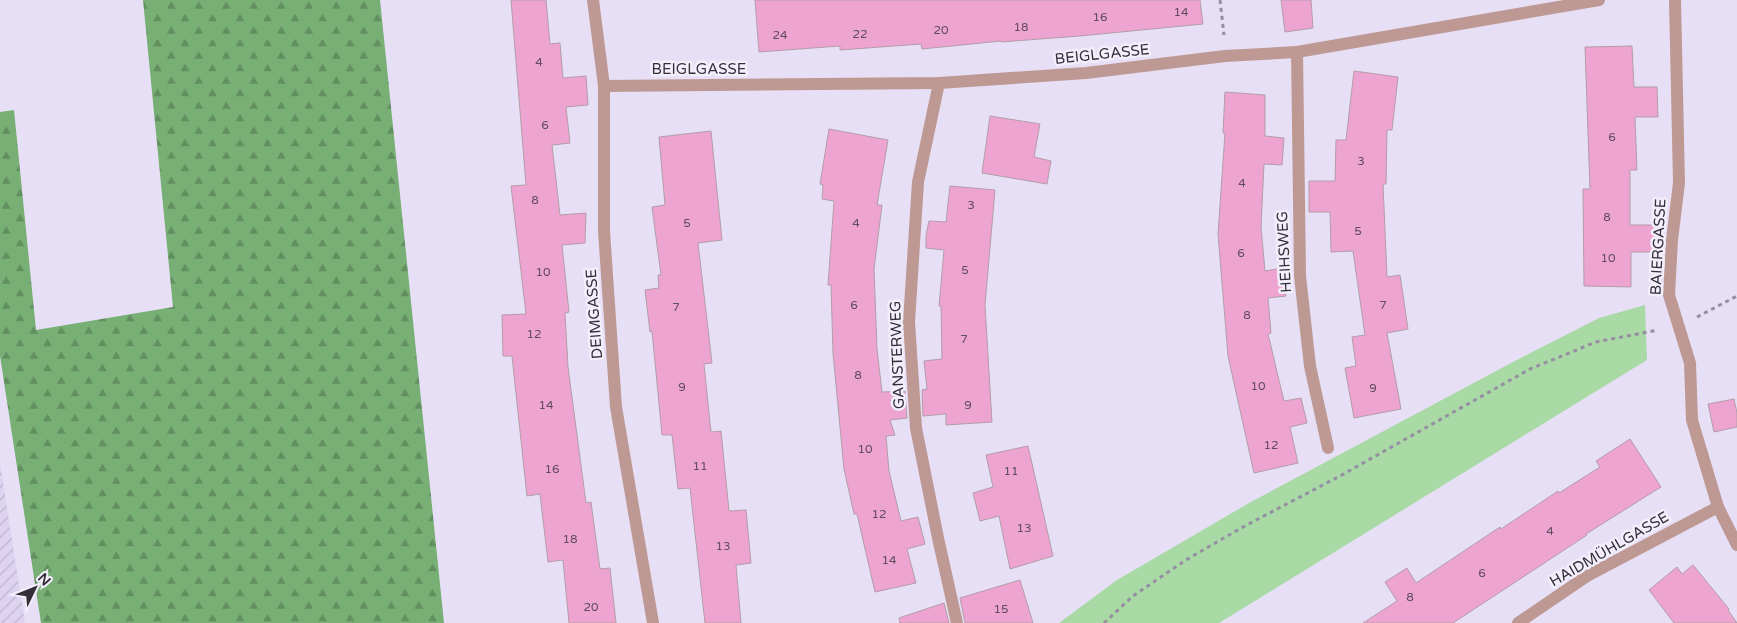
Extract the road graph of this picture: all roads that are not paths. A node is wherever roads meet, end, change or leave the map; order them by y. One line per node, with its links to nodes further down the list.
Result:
1 (593, 0): 6 (street, DEIMGASSE)
2 (1599, 0): 4 (street, BEIGLGASSE)
3 (1675, 0): 8 (street, BAIERGASSE)
4 (1297, 52): 5 (street, BEIGLGASSE); 7 (street, HEIHSWEG)
5 (939, 83): 6 (street, BEIGLGASSE); 11 (street, GANSTERWEG)
6 (604, 86): 10 (street, DEIMGASSE)
7 (1328, 448)
8 (1718, 507): 9 (street, BAIERGASSE); 12 (street, HAIDMÜHLGASSE)
9 (1737, 545)
10 (653, 623)
11 (958, 623)
12 (1518, 623)

